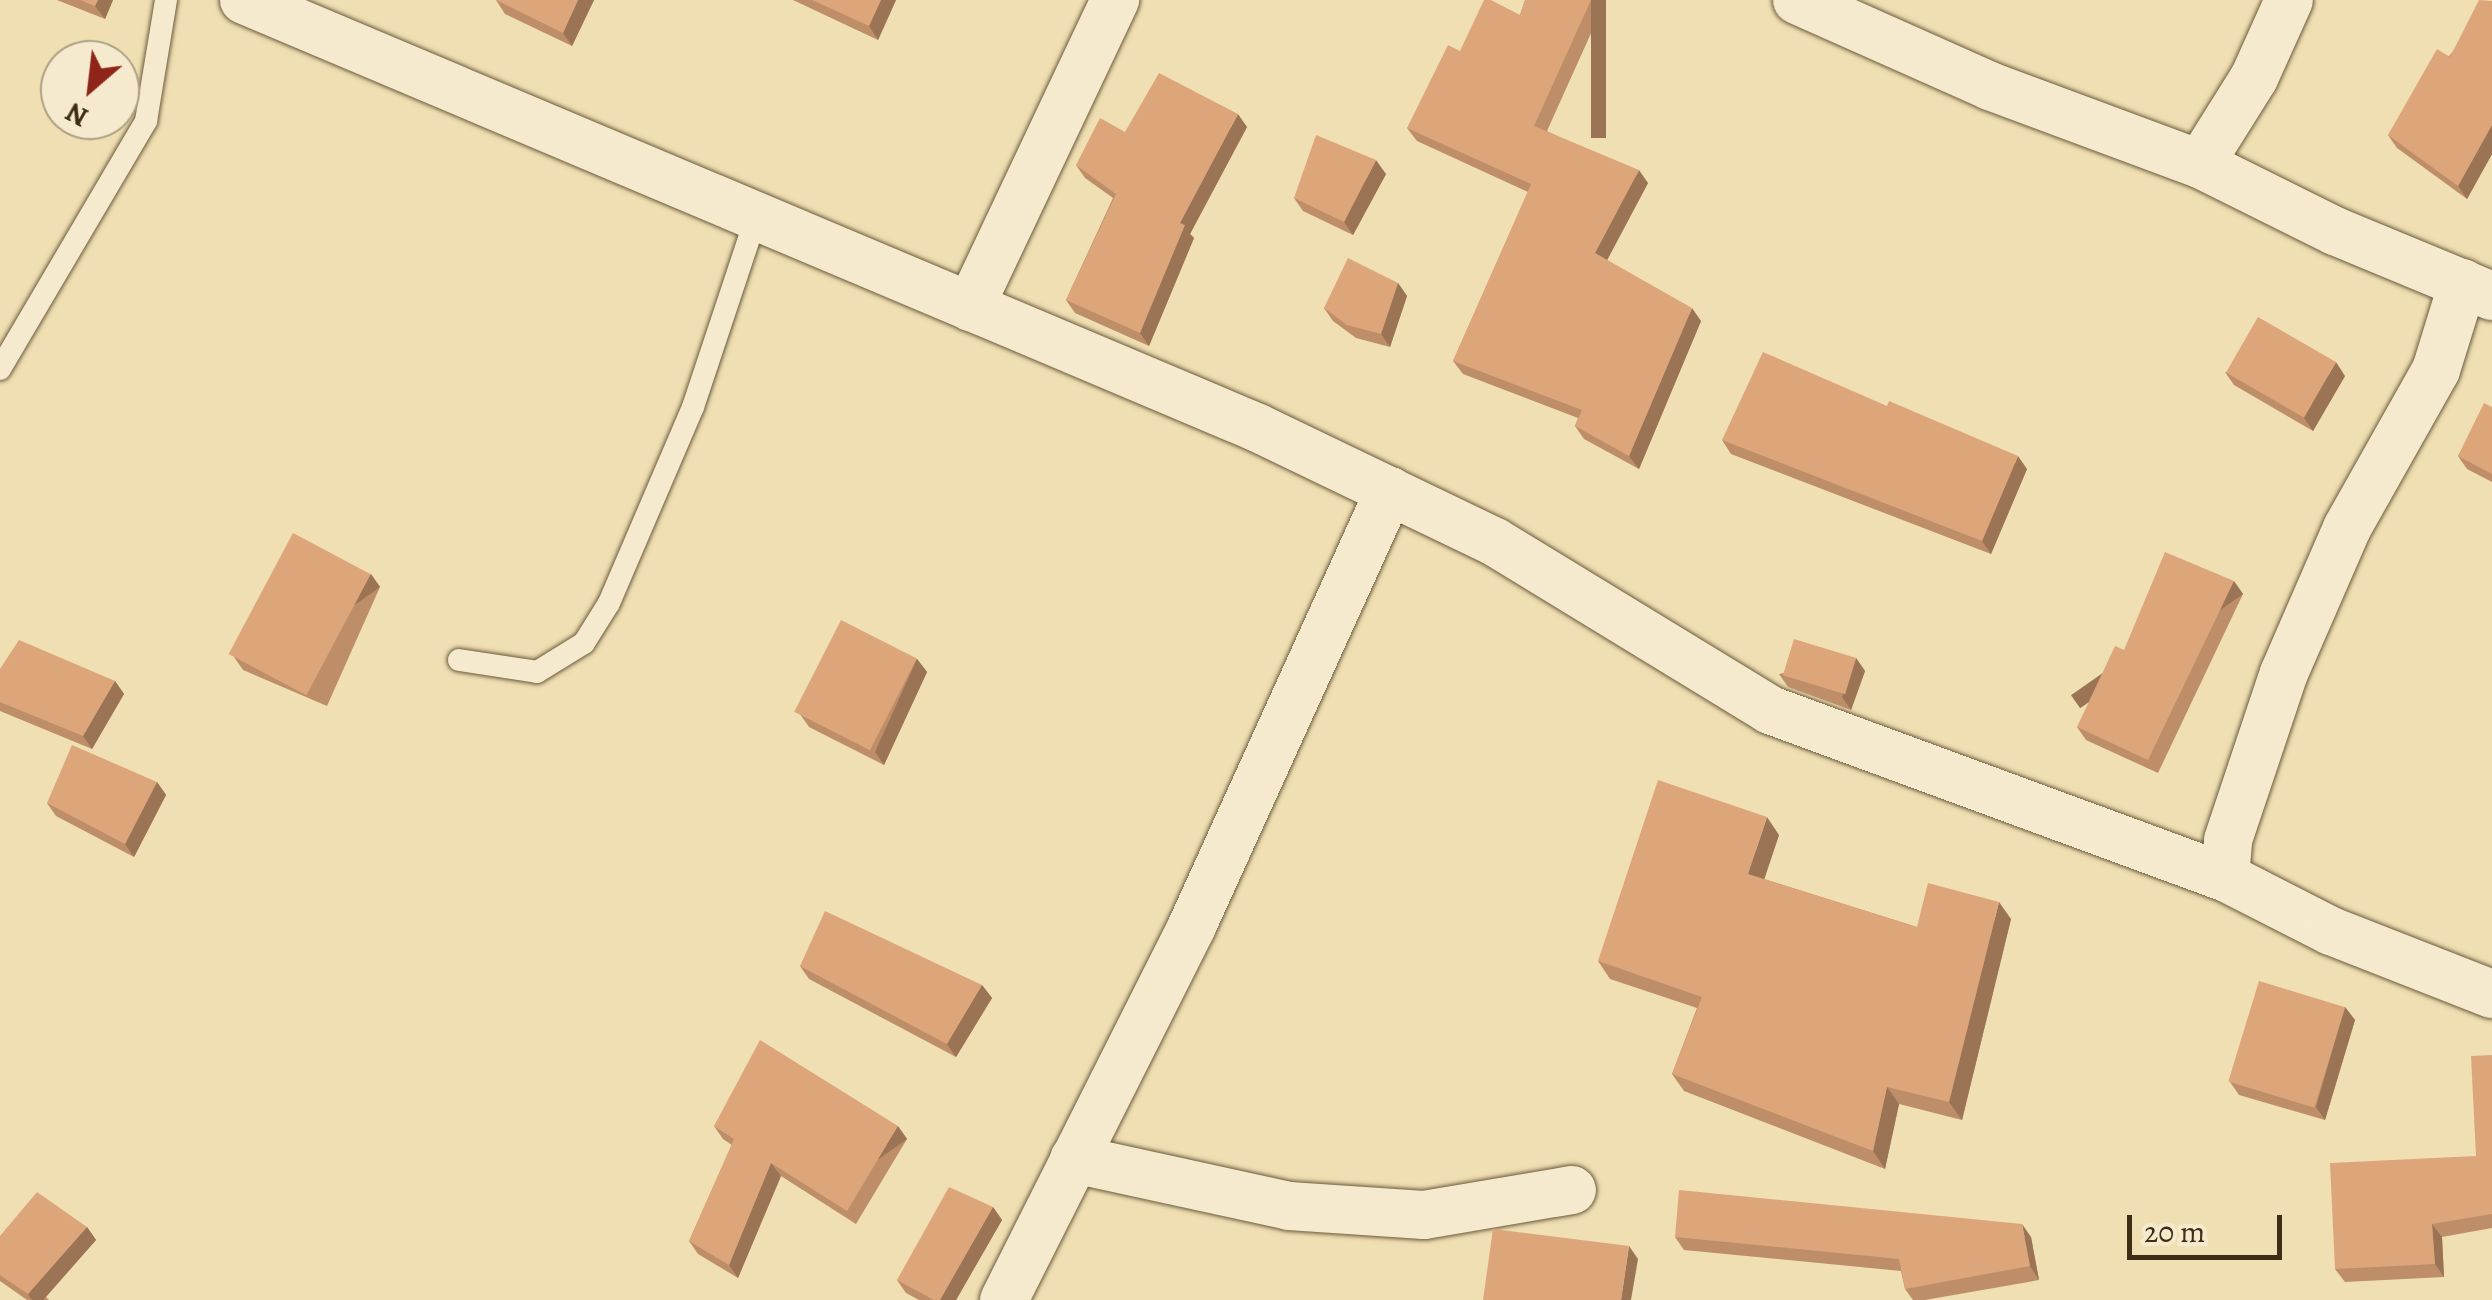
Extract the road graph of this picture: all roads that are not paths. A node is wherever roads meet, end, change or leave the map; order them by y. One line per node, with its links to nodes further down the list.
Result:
1 (166, 0): 10 (lane)
2 (244, 0): 7 (street)
3 (1115, 0): 9 (street)
4 (1797, 0): 6 (street)
5 (2289, 0): 6 (street)
6 (2200, 164): 8 (street)
7 (758, 212): 9 (street); 12 (lane)
8 (2477, 289): 13 (street)
9 (970, 307): 11 (street)
10 (0, 370)
11 (1389, 491): 13 (street); 15 (street)
12 (459, 660)
13 (2225, 878): 14 (street)
14 (2492, 994)
15 (1074, 1159): 16 (street); 17 (street)
16 (1572, 1190)
17 (1004, 1300)

